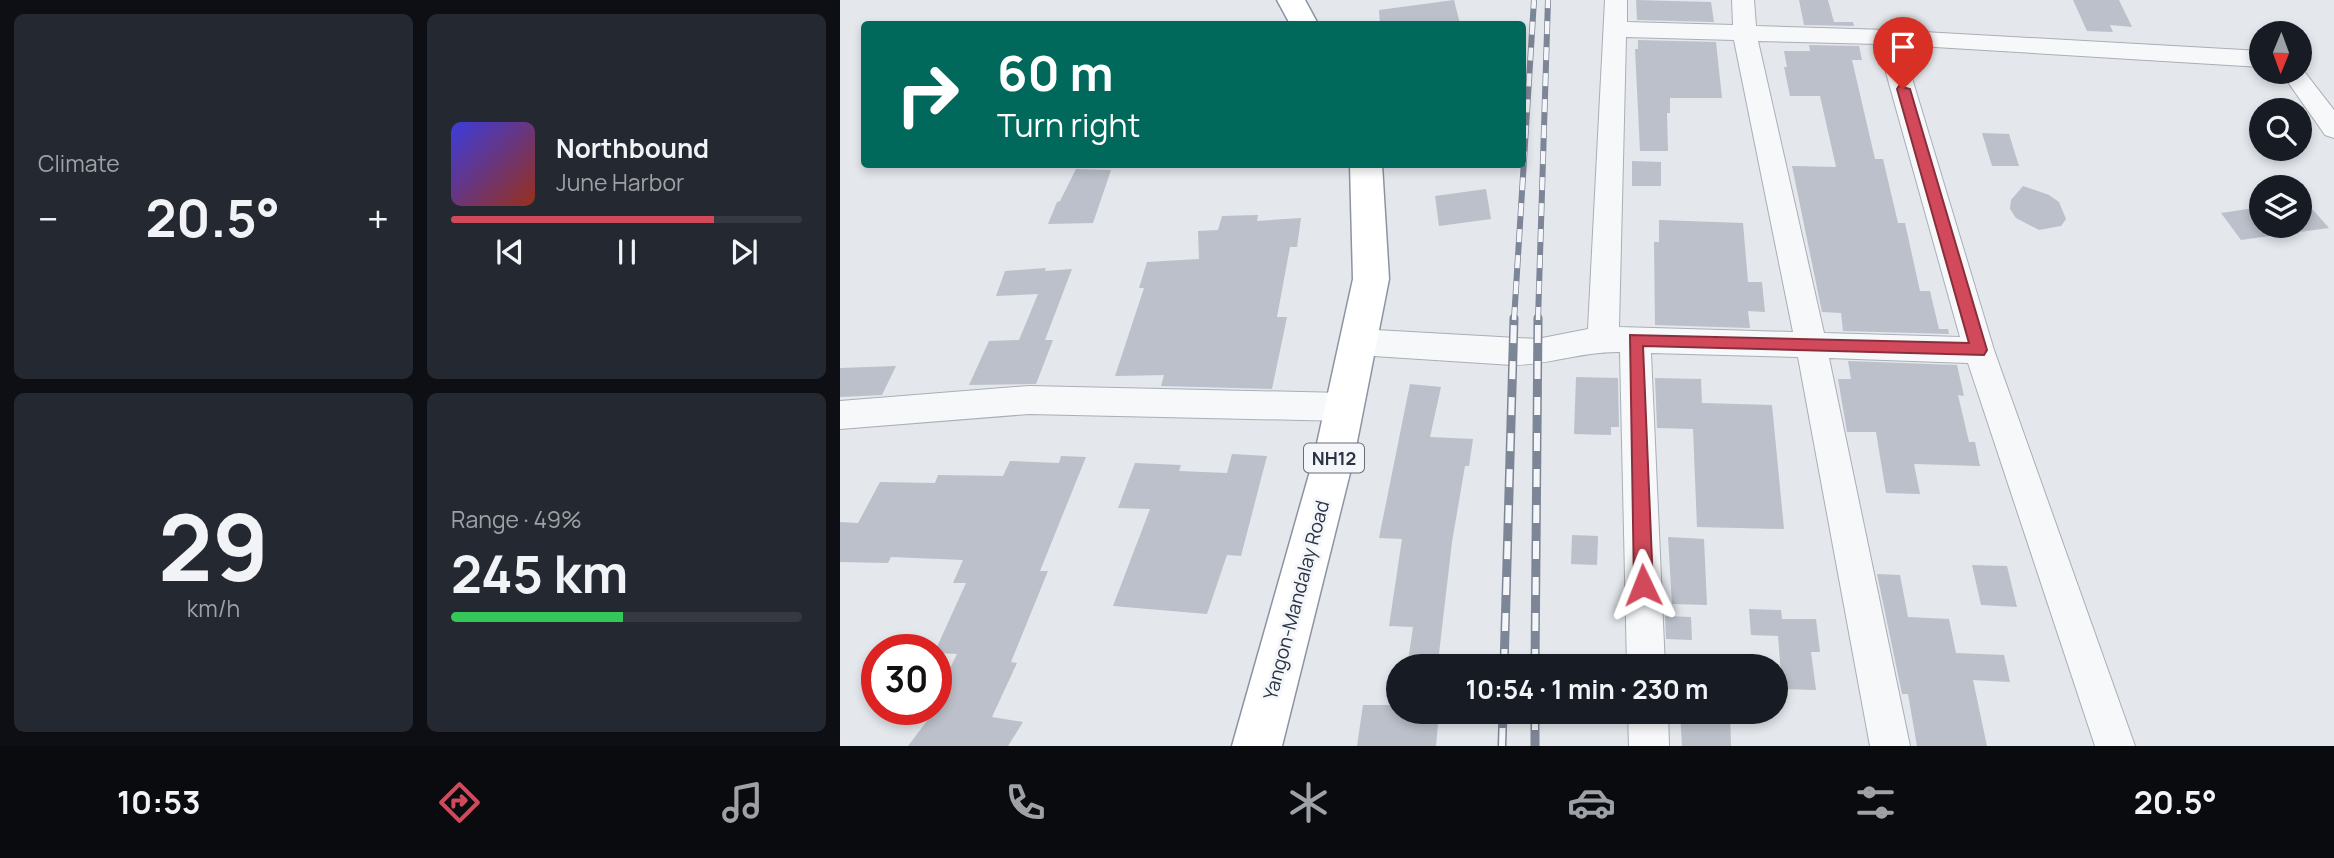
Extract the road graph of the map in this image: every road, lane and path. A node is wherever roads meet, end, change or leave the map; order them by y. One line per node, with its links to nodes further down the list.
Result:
1 (1291, 0): 4 (highway)
2 (1616, 0): 5 (street)
3 (1743, 0): 6 (street)
4 (1302, 21)
5 (1615, 29): 6 (street); 12 (street)
6 (1745, 34): 7 (street); 14 (street)
7 (1888, 37): 8 (street); 15 (street)
8 (2249, 58)
9 (2301, 84): 10 (street)
10 (2334, 130)
11 (1366, 168): 13 (highway, Yangon-Mandalay Road / NH12)
12 (1619, 339): 13 (street); 14 (street); 18 (street)
13 (1358, 342): 16 (highway, Yangon-Mandalay Road / NH12)
14 (1811, 345): 15 (street); 22 (street)
15 (1979, 350): 23 (street)
16 (1344, 407): 17 (street); 20 (highway, Yangon-Mandalay Road / NH12)
17 (841, 416)
18 (1645, 654)
19 (1648, 724): 21 (street)
20 (1257, 746)
21 (1649, 746)
22 (1890, 746)
23 (2115, 746)

